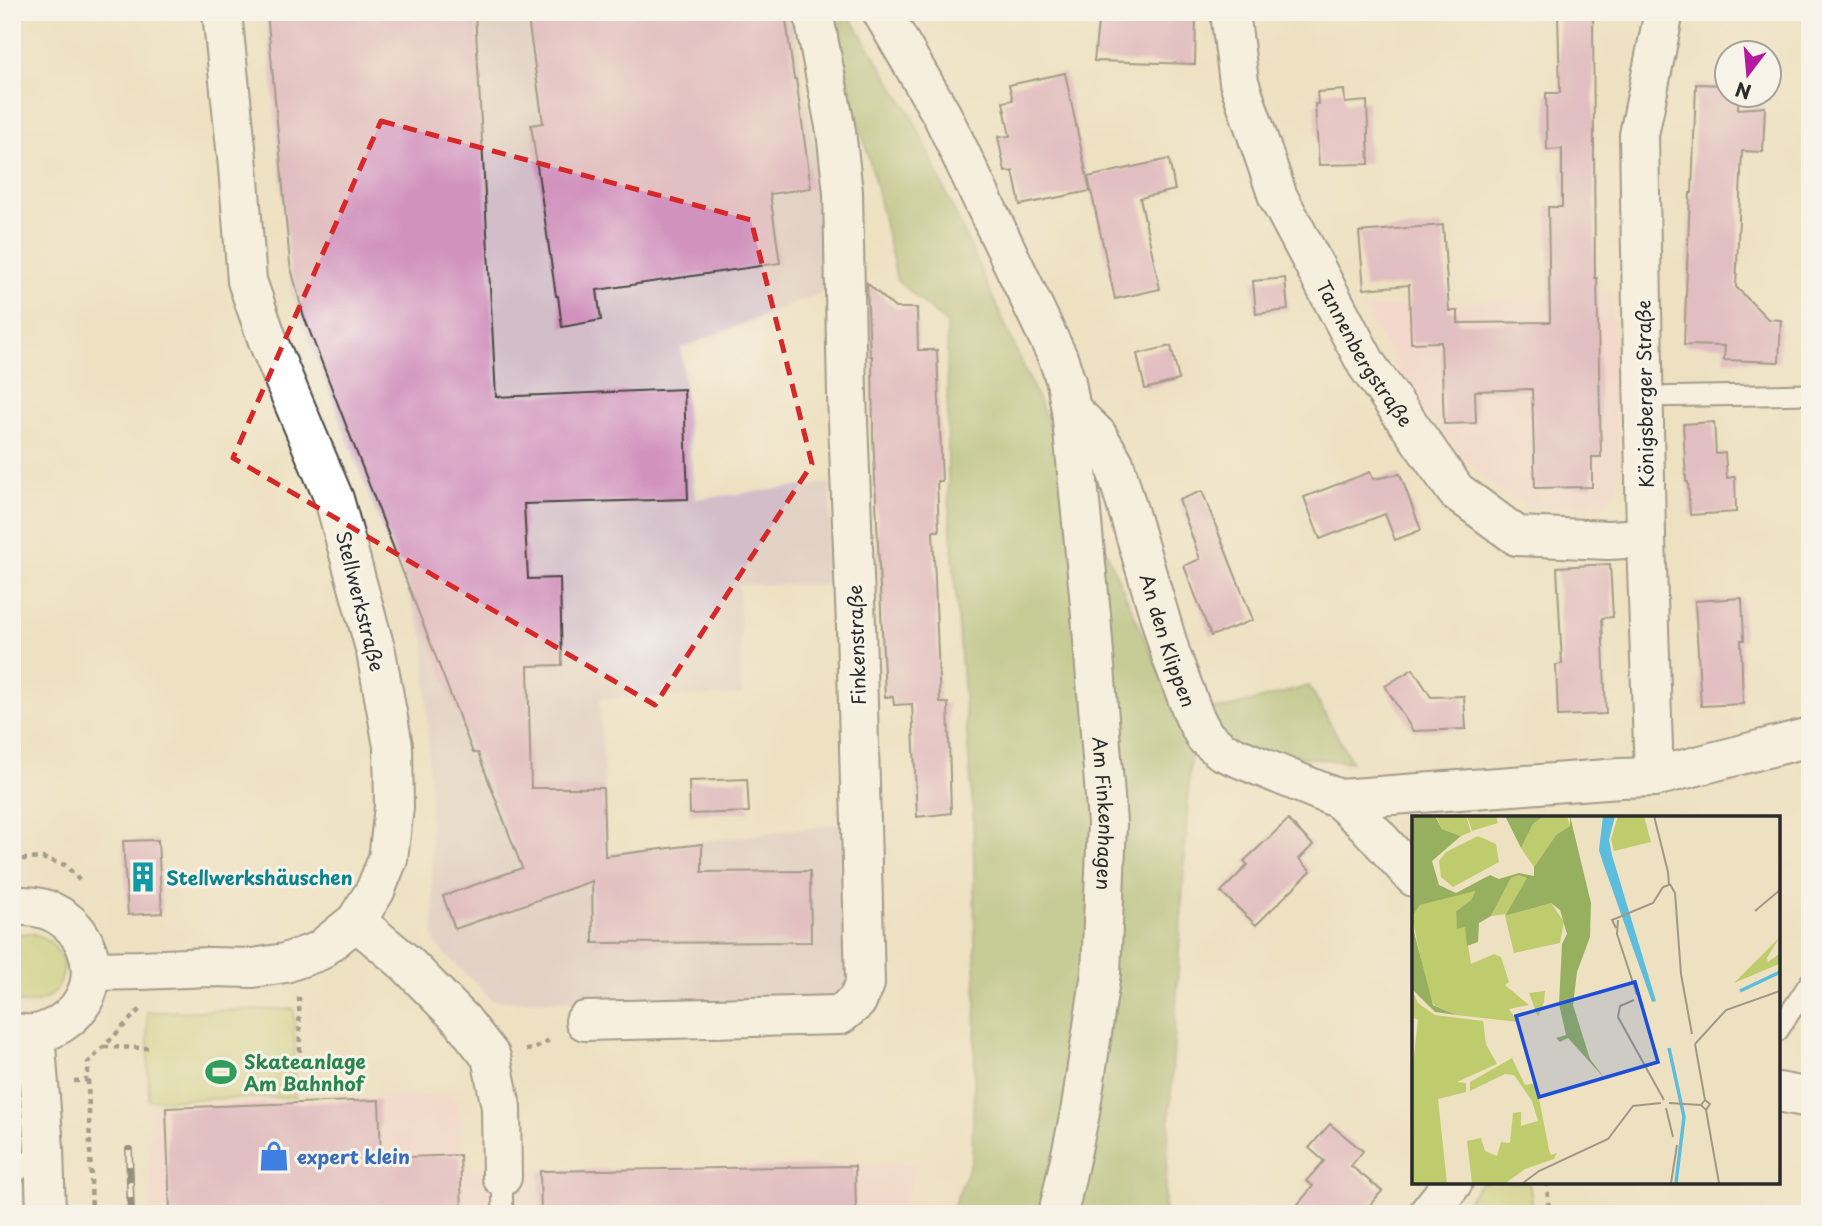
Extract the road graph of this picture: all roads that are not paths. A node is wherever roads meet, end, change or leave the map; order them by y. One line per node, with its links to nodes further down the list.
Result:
1 (222, 12): 15 (street, Stellwerkstraße)
2 (813, 12): 18 (street, Finkenstraße)
3 (882, 12): 8 (street)
4 (1230, 12): 9 (street, Tannenbergstraße)
5 (1664, 12): 7 (street, Königsberger Straße)
6 (1810, 394): 7 (lane)
7 (1644, 397): 9 (street, Königsberger Straße)
8 (1071, 410): 12 (street, An den Klippen); 28 (street, Am Finkenhagen)
9 (1646, 538): 11 (street, Königsberger Straße)
10 (1810, 737): 11 (street, An den Klippen)
11 (1654, 777): 12 (street, An den Klippen)
12 (1339, 799): 13 (street, An den Klippen)
13 (1412, 875)
14 (12, 907): 16 (street)
15 (356, 921): 16 (street, Stellwerkstraße); 26 (street)
16 (91, 971): 20 (street)
17 (1810, 982): 19 (lane)
18 (585, 1021)
19 (1780, 1028)
20 (23, 1033): 23 (street)
21 (1780, 1091): 22 (street)
22 (1810, 1098)
23 (44, 1148): 24 (lane); 27 (street)
24 (12, 1176)
25 (1451, 1184): 29 (street)
26 (502, 1195)
27 (46, 1214)
28 (1058, 1214)
29 (1428, 1214)

